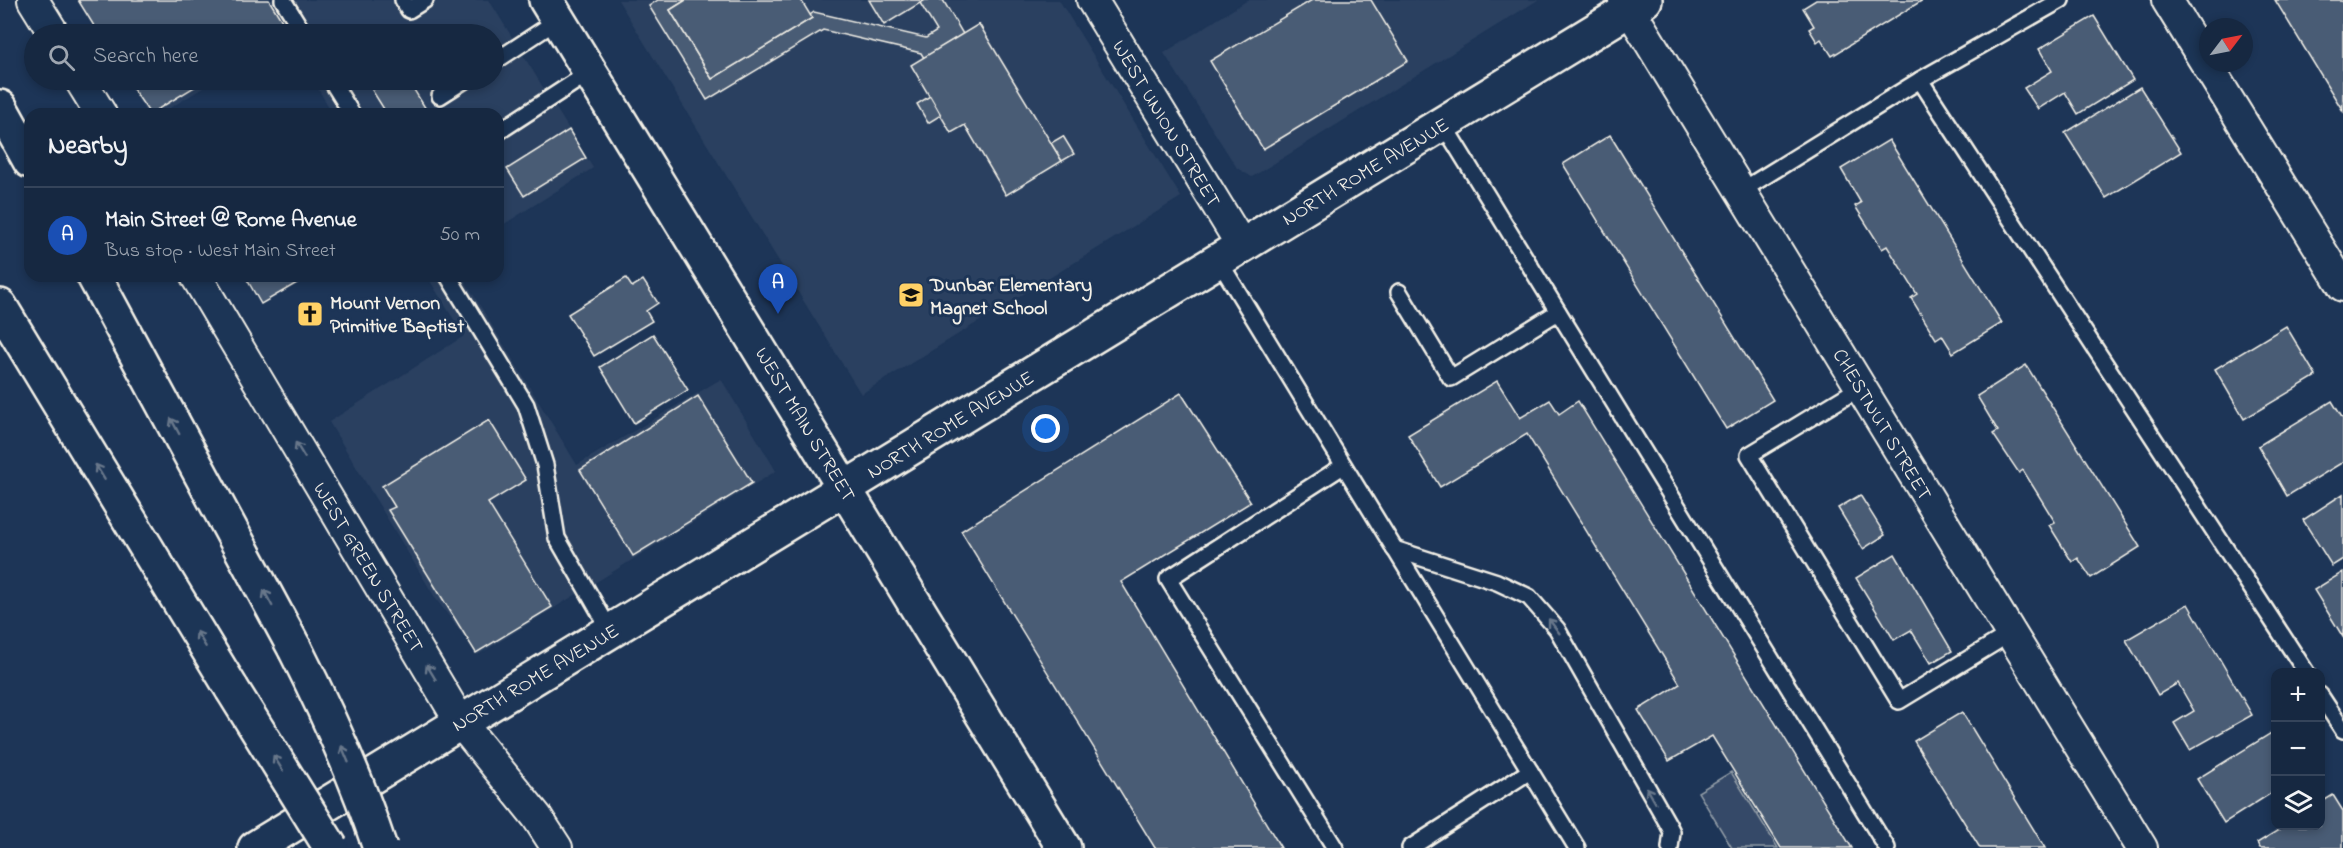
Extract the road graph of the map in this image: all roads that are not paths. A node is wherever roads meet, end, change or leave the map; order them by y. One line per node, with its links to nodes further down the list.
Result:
1 (33, 0): 10 (street)
2 (283, 0): 11 (lane)
3 (403, 0): 4 (lane)
4 (425, 0)
5 (1092, 0): 26 (street, WEST UNION STREET)
6 (2061, 0): 14 (lane)
7 (2167, 0): 30 (street)
8 (1633, 3): 22 (main road, NORTH ROME AVENUE); 25 (street, CHESTNUT STREET)
9 (552, 10): 12 (lane); 13 (main road, WEST MAIN STREET)
10 (48, 24)
11 (298, 24)
12 (504, 53)
13 (590, 72): 23 (lane); 36 (main road, WEST MAIN STREET)
14 (1920, 80): 25 (lane); 40 (lane)
15 (86, 90): 20 (street)
16 (337, 90): 21 (lane)
17 (449, 90): 18 (lane)
18 (440, 96)
19 (0, 107): 24 (main road)
20 (97, 108)
21 (347, 108)
22 (1443, 124): 26 (main road, NORTH ROME AVENUE); 33 (lane)
23 (504, 128)
24 (24, 150)
25 (1741, 191): 34 (street, CHESTNUT STREET)
26 (1230, 254): 35 (lane); 36 (main road, NORTH ROME AVENUE)
27 (97, 282): 47 (main road, one-way to 27, bridge)
28 (200, 282): 42 (street, WEST GREEN STREET, one-way to 28)
29 (452, 282): 38 (lane)
30 (2343, 286)
31 (1399, 292): 33 (lane)
32 (0, 306): 46 (main road, one-way to 32, bridge)
33 (1558, 312): 54 (lane)
34 (1861, 387): 39 (street, CHESTNUT STREET); 39 (lane)
35 (1343, 466): 37 (lane); 50 (lane)
36 (845, 488): 38 (main road, NORTH ROME AVENUE); 49 (main road, WEST MAIN STREET)
37 (1394, 549): 44 (lane); 53 (lane, one-way to 37)
38 (611, 632): 42 (main road, NORTH ROME AVENUE)
39 (2011, 633): 55 (street, CHESTNUT STREET)
40 (2303, 668)
41 (2325, 703): 43 (lane)
42 (461, 723): 45 (main road, NORTH ROME AVENUE); 48 (street, WEST GREEN STREET)
43 (2343, 730)
44 (1530, 771): 51 (lane); 52 (lane)
45 (255, 848)
46 (331, 848)
47 (380, 848)
48 (557, 848)
49 (1064, 848)
50 (1335, 848)
51 (1410, 848)
52 (1577, 848)
53 (1670, 848)
54 (1887, 848)
55 (2142, 848)

